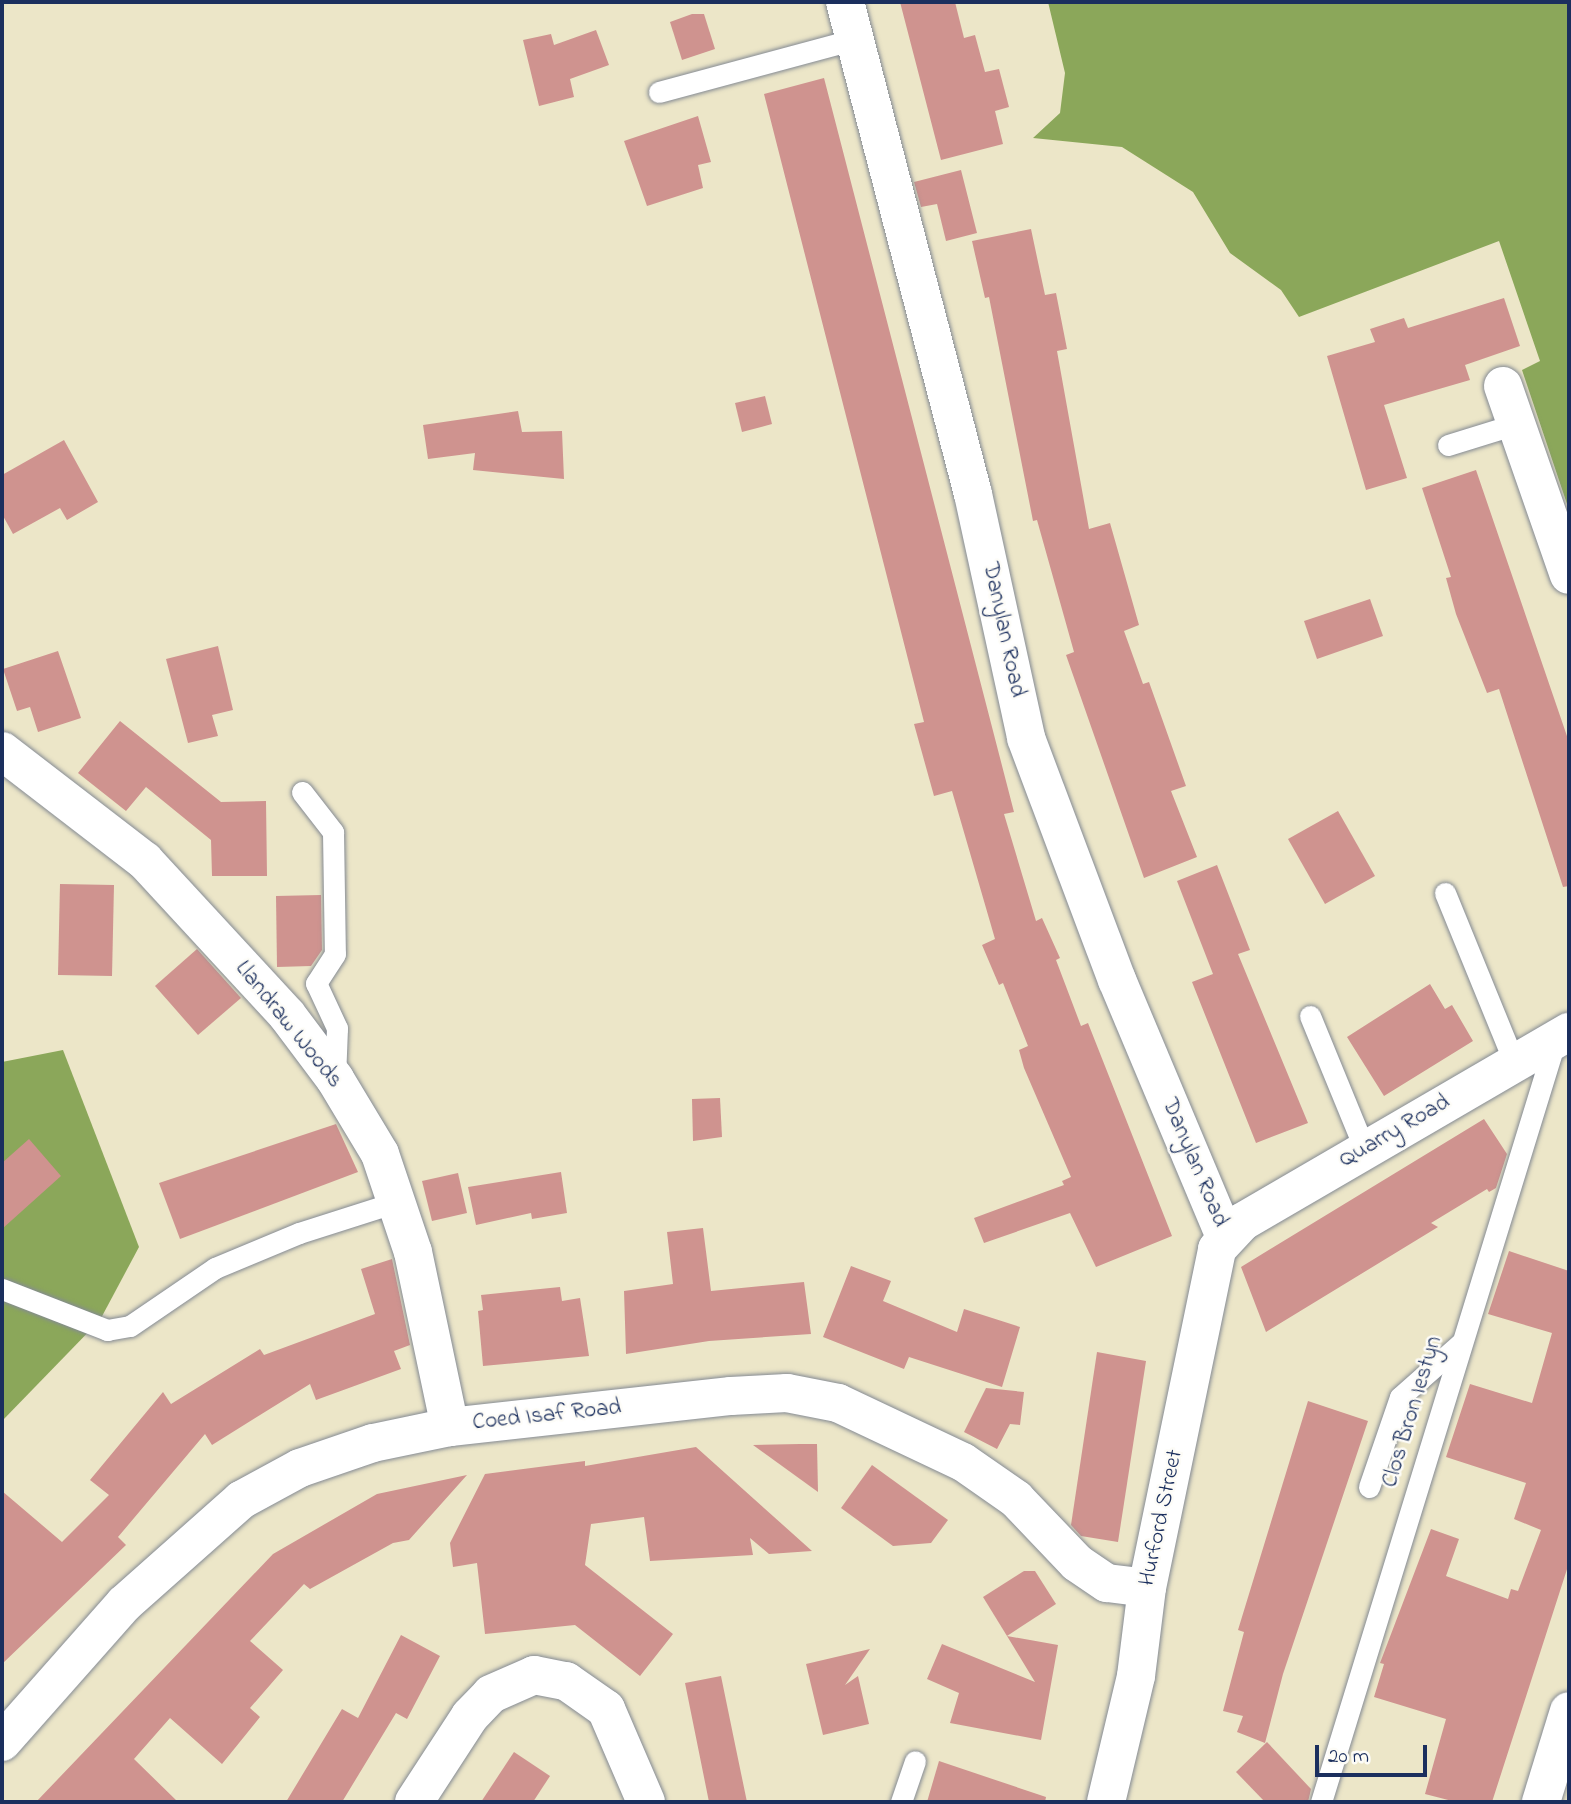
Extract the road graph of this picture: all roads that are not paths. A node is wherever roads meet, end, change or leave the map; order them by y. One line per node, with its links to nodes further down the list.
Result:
1 (845, 2): 2 (street, Danylan Road)
2 (856, 39): 3 (lane); 17 (street, Danylan Road)
3 (659, 92)
4 (1503, 386): 5 (street)
5 (1516, 424): 6 (lane); 7 (street)
6 (1448, 445)
7 (1569, 575)
8 (2, 751): 14 (street, Llandraw Woods)
9 (302, 792): 14 (lane)
10 (1445, 893): 13 (lane)
11 (1310, 1016): 15 (lane)
12 (1563, 1035): 13 (street, Quarry Road); 19 (lane, Clos Bron Iestyn)
13 (1514, 1062): 15 (street, Quarry Road)
14 (335, 1079): 16 (street, Llandraw Woods)
15 (1365, 1150): 17 (street, Quarry Road)
16 (396, 1202): 18 (lane); 20 (street, Llandraw Woods)
17 (1226, 1237): 22 (street, Hurford Street)
18 (2, 1289)
19 (1461, 1343): 21 (lane); 30 (lane, Clos Bron Iestyn)
20 (450, 1427): 22 (street, Coed Isaf Road); 24 (street, Coed Isaf Road)
21 (1369, 1487)
22 (1147, 1588): 29 (street, Hurford Street)
23 (1569, 1711): 31 (street)
24 (2, 1742)
25 (915, 1761): 28 (lane)
26 (414, 1802): 27 (street)
27 (646, 1802)
28 (901, 1802)
29 (1106, 1802)
30 (1321, 1802)
31 (1541, 1802)

